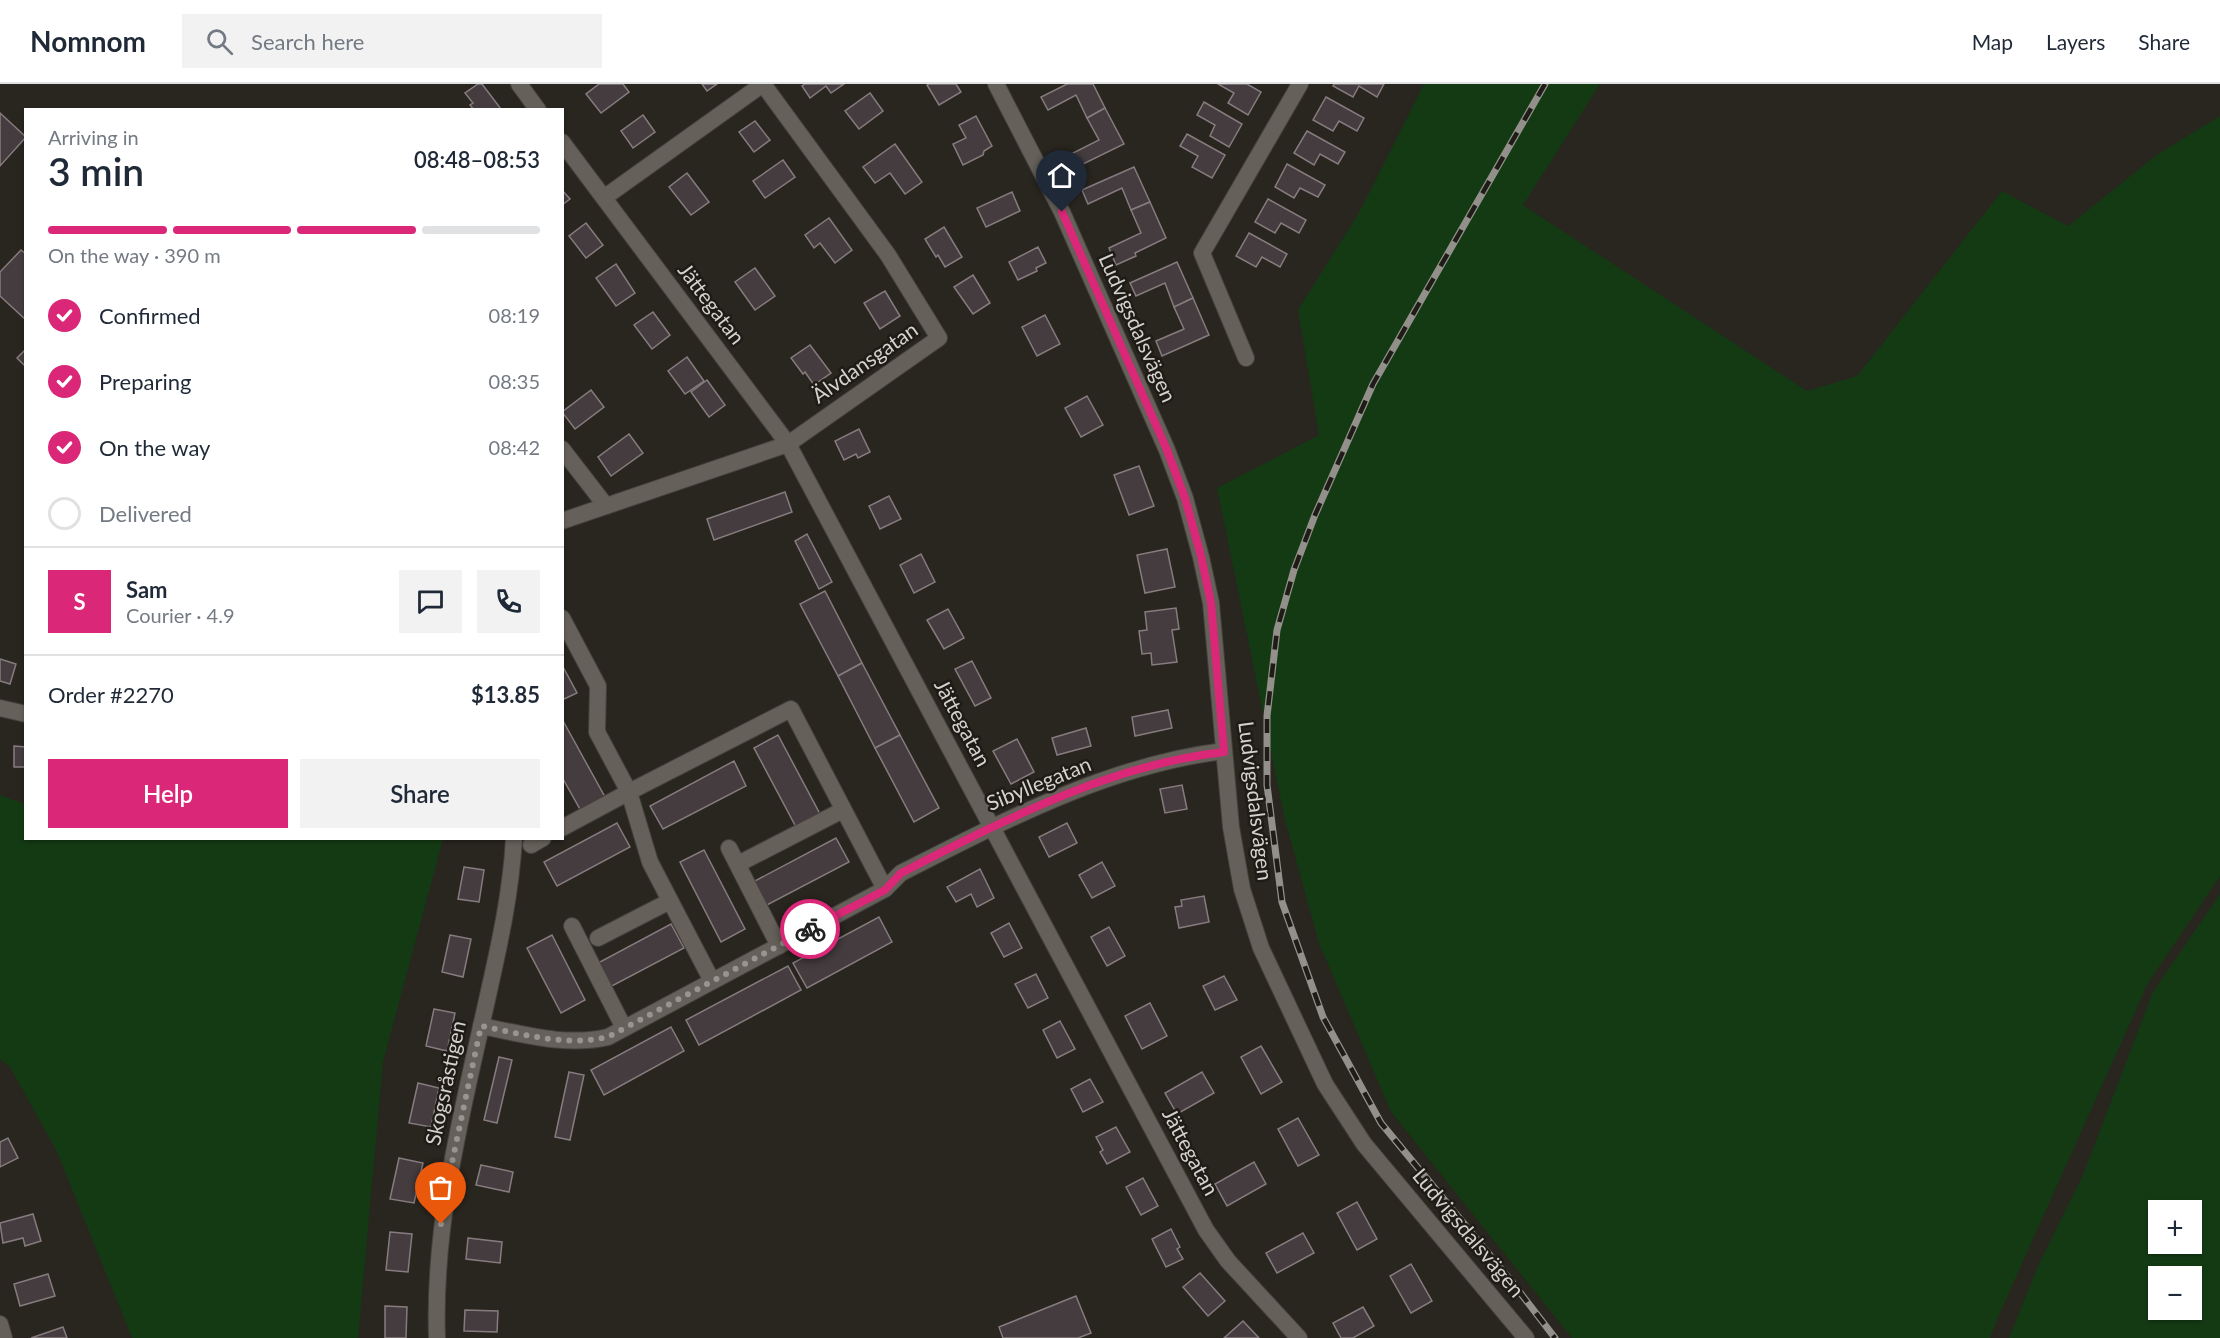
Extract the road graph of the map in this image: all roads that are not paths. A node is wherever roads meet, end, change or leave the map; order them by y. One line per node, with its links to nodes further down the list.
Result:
1 (519, 84): 5 (street)
2 (763, 84): 7 (street); 9 (street, Älvdansgatan)
3 (996, 84): 16 (street, Ludvigsdalsvägen)
4 (1300, 84): 8 (street)
5 (537, 108)
6 (564, 145): 7 (street, Jättegatan)
7 (604, 197): 9 (street, Jättegatan)
8 (1246, 358)
9 (788, 444): 11 (street, Älvdansgatan); 20 (street, Jättegatan)
10 (564, 451): 11 (street)
11 (606, 506): 12 (street, Älvdansgatan)
12 (564, 520)
13 (564, 622): 17 (street)
14 (0, 708): 15 (street)
15 (24, 714)
16 (1224, 752): 20 (street, Sibyllegatan); 36 (street, Ludvigsdalsvägen)
17 (629, 792): 18 (street); 19 (street); 25 (street)
18 (843, 810): 23 (street); 24 (street)
19 (564, 827)
20 (992, 827): 24 (street, Sibyllegatan); 35 (street, Jättegatan)
21 (514, 840): 30 (street, Skogsråstigen)
22 (729, 848): 23 (street)
23 (738, 864): 28 (street)
24 (885, 890): 28 (street, Sibyllegatan)
25 (670, 901): 27 (street); 29 (street)
26 (572, 926): 31 (street)
27 (598, 938)
28 (779, 946): 29 (street, Sibyllegatan)
29 (712, 981): 31 (street, Sibyllegatan)
30 (481, 1026): 31 (street, Sibyllegatan); 34 (street, Skogsråstigen)
31 (624, 1028)
32 (0, 1324): 33 (street)
33 (4, 1338)
34 (437, 1338)
35 (1299, 1338)
36 (1526, 1338)

